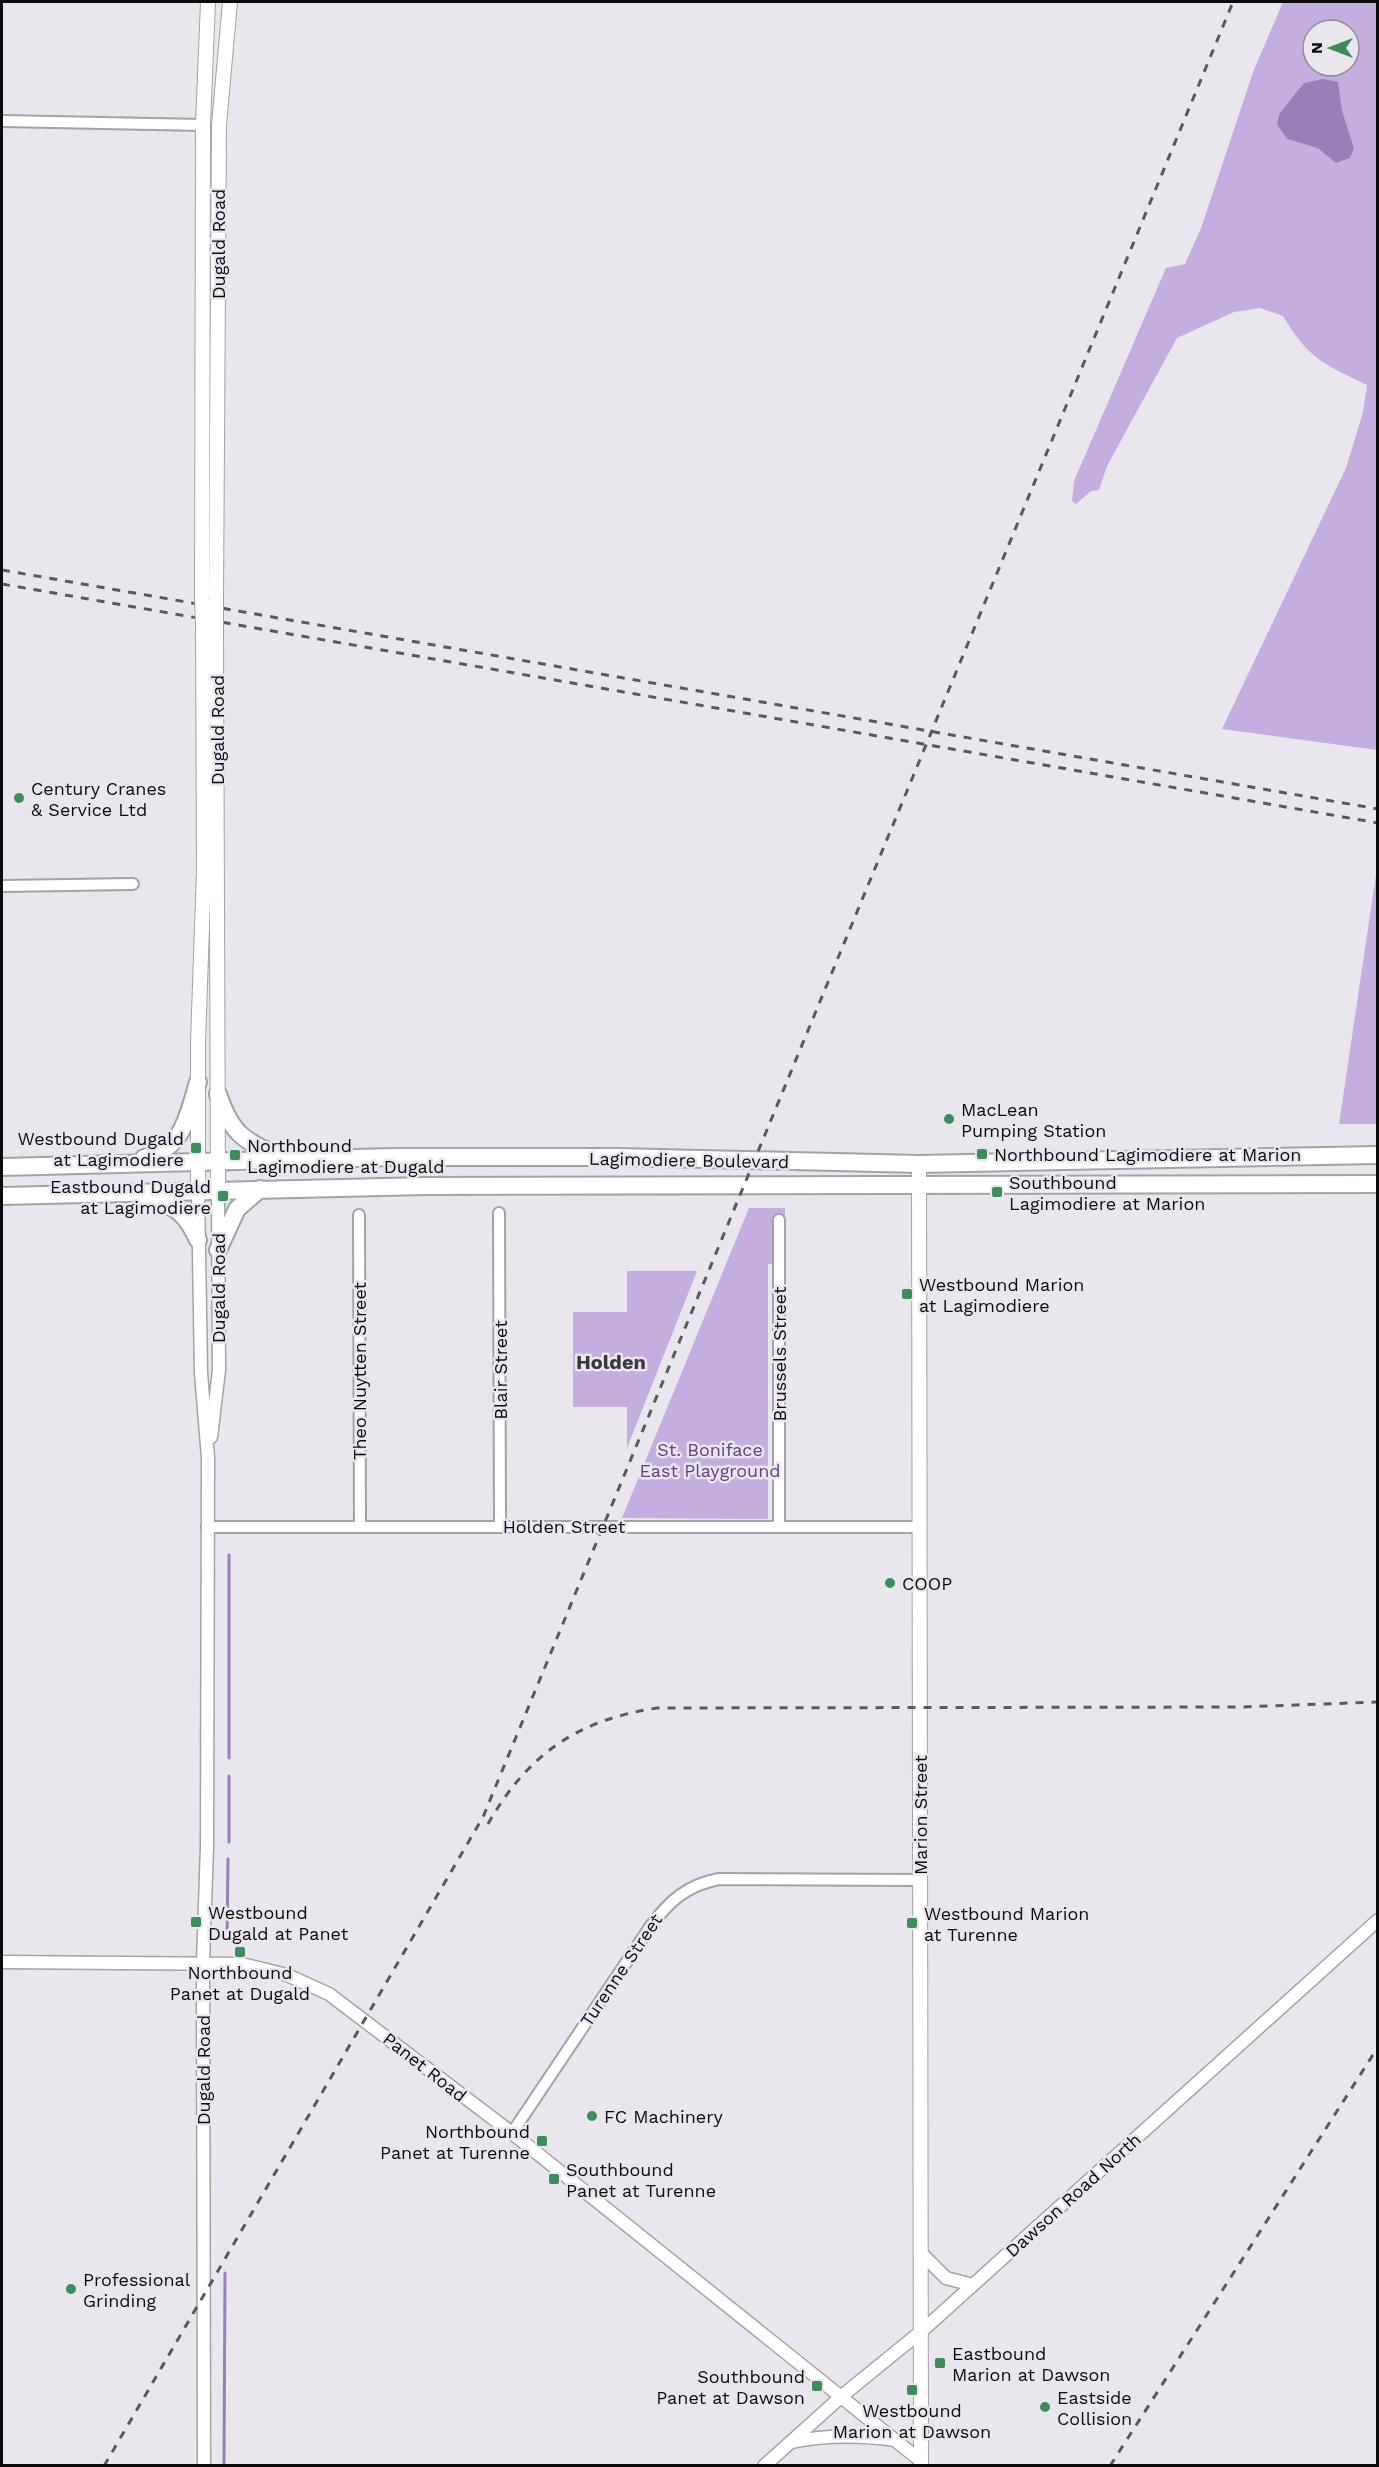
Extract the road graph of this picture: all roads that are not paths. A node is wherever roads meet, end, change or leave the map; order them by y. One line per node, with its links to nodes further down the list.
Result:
1 (208, 2): 4 (main road, Dugald Road)
2 (230, 2): 5 (main road, Dugald Road)
3 (2, 121): 4 (street)
4 (203, 125): 5 (main road, Dugald Road)
5 (209, 598): 6 (main road, Dugald Road, bridge)
6 (209, 627): 9 (main road, Dugald Road); 10 (main road, Dugald Road)
7 (133, 884): 8 (street)
8 (2, 886)
9 (198, 1082): 14 (main road, Dugald Road); 15 (main road)
10 (218, 1095): 12 (main road); 13 (main road, Dugald Road)
11 (1377, 1155): 16 (main road, Lagimodiere Boulevard)
12 (287, 1160): 13 (main road, Lagimodiere Boulevard); 16 (main road, Lagimodiere Boulevard)
13 (218, 1161): 14 (main road, Lagimodiere Boulevard); 22 (main road, Dugald Road)
14 (198, 1162): 15 (main road, Lagimodiere Boulevard); 21 (main road, Dugald Road)
15 (123, 1163): 17 (main road, Lagimodiere Boulevard)
16 (919, 1164): 18 (main road, Marion Street)
17 (2, 1167)
18 (919, 1184): 19 (main road, Lagimodiere Boulevard); 20 (main road, Lagimodiere Boulevard); 35 (main road, Marion Street)
19 (1377, 1184)
20 (260, 1189): 22 (main road, Lagimodiere Boulevard); 29 (main road)
21 (198, 1190): 22 (main road, Lagimodiere Boulevard); 23 (main road, Lagimodiere Boulevard); 28 (street, Dugald Road)
22 (218, 1190): 29 (street, Dugald Road)
23 (138, 1192): 24 (main road, Lagimodiere Boulevard); 28 (main road)
24 (2, 1196)
25 (499, 1213): 32 (street, Blair Street)
26 (359, 1215): 34 (street, Theo Nuytten Street)
27 (779, 1220): 31 (street, Brussels Street)
28 (198, 1240): 30 (street, Dugald Road)
29 (219, 1250): 30 (street, Dugald Road)
30 (208, 1458): 33 (street, Dugald Road)
31 (779, 1525): 32 (street, Holden Street); 35 (street, Holden Street)
32 (500, 1526): 34 (street, Holden Street)
33 (207, 1527): 34 (street, Holden Street); 39 (street, Dugald Road)
34 (360, 1527)
35 (920, 1527): 36 (main road, Marion Street)
36 (921, 1880): 40 (street, Turenne Street); 41 (main road, Marion Street)
37 (1377, 1920): 42 (street, Dawson Road North)
38 (2, 1962): 39 (street, Panet Road)
39 (203, 1962): 40 (street, Panet Road); 48 (street, Dugald Road)
40 (512, 2133): 44 (street, Panet Road)
41 (922, 2255): 42 (street); 43 (main road, Marion Street)
42 (973, 2285): 43 (street, Dawson Road North)
43 (923, 2330): 44 (street, Dawson Road North); 47 (main road, Marion Street)
44 (843, 2396): 45 (street, Panet Road); 46 (street, Dawson Road North)
45 (897, 2441): 46 (street); 47 (street, Panet Road)
46 (790, 2442): 49 (street, Dawson Road North)
47 (921, 2463)
48 (204, 2466)
49 (764, 2466)

